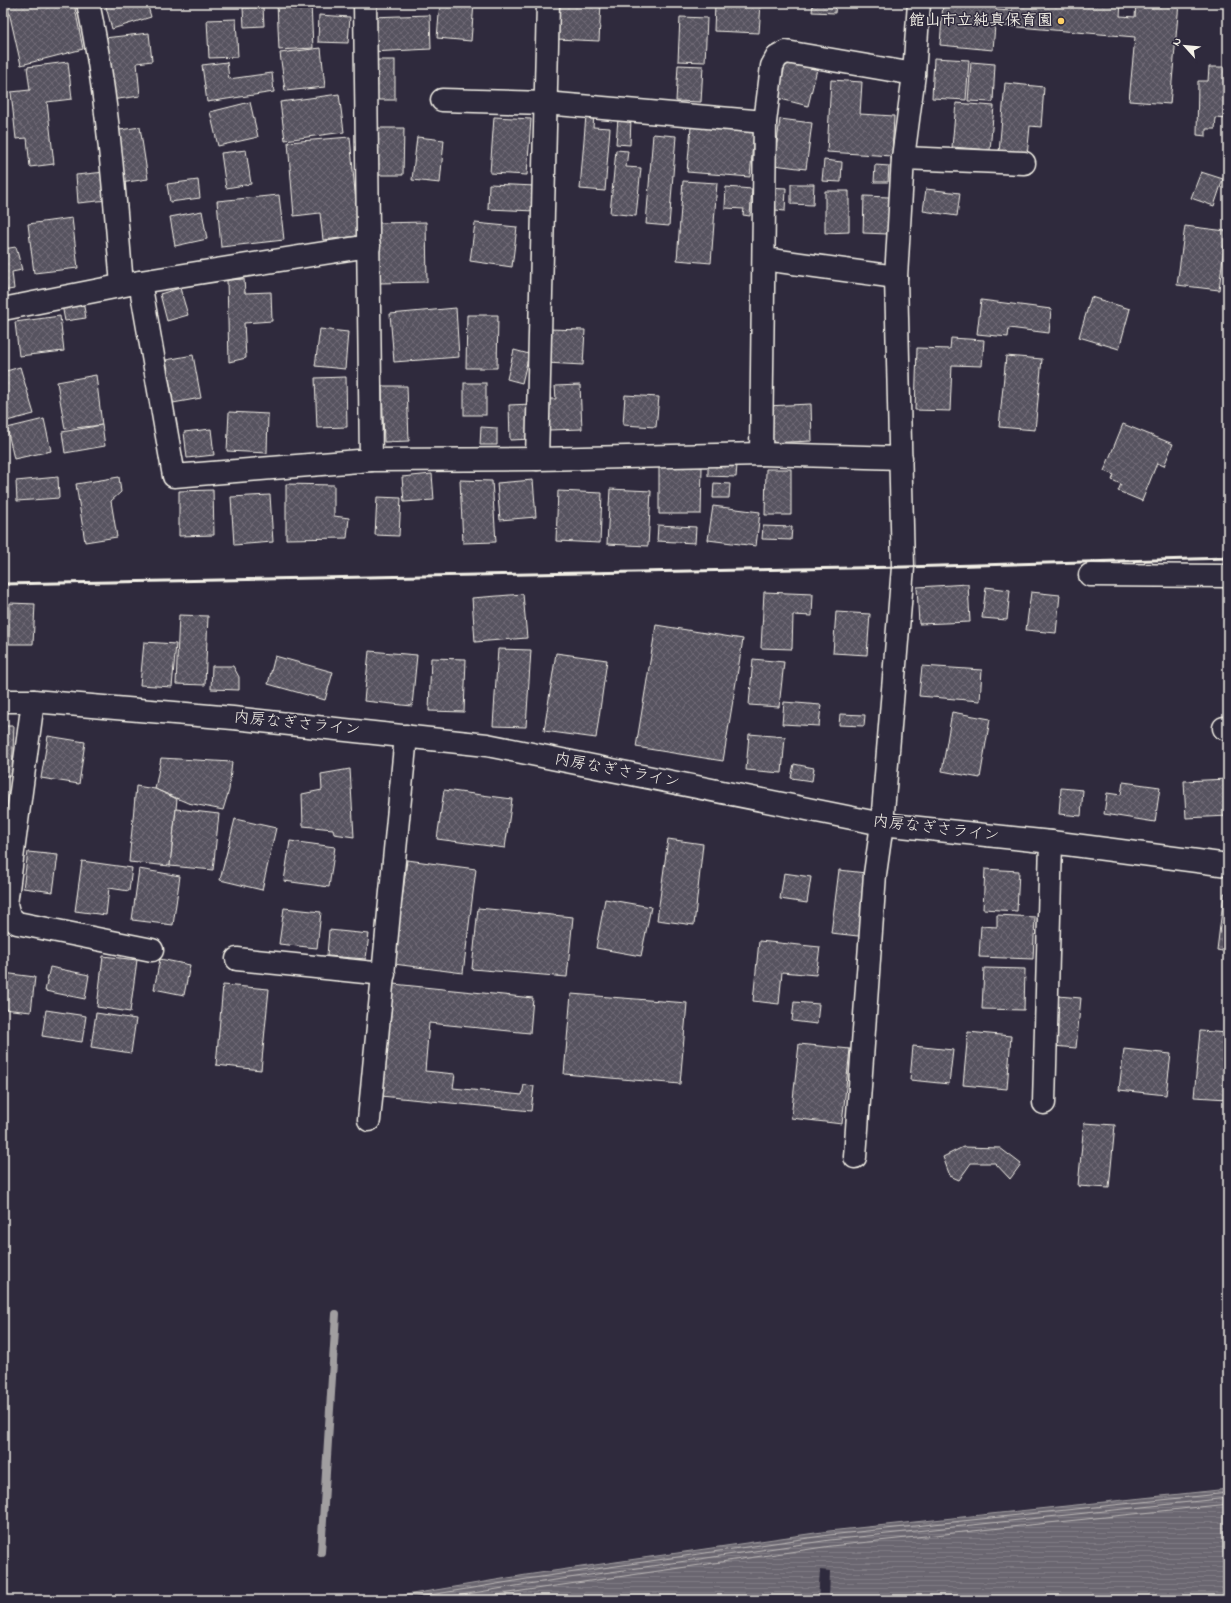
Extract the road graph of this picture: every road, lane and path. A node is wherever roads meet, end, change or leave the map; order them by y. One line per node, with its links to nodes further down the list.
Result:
1 (88, 3): 14 (street)
2 (365, 3): 11 (street)
3 (548, 3): 7 (street)
4 (919, 3): 5 (street)
5 (914, 74): 8 (street); 9 (street)
6 (442, 100): 7 (street)
7 (545, 103): 8 (street); 18 (street)
8 (765, 122): 12 (street)
9 (903, 158): 10 (street); 13 (street)
10 (1024, 163)
11 (369, 246): 14 (street); 19 (street)
12 (764, 258): 13 (street); 16 (street)
13 (896, 277): 17 (street)
14 (131, 283): 15 (street); 19 (street)
15 (3, 309)
16 (761, 454): 17 (street); 18 (street)
17 (901, 458): 25 (street)
18 (537, 459): 19 (street)
19 (371, 460)
20 (1090, 575): 21 (street)
21 (1228, 576)
22 (3, 700): 23 (street, 内房なぎさライン)
23 (33, 701): 24 (street, 内房なぎさライン); 28 (street)
24 (406, 736): 25 (street, 内房なぎさライン); 30 (street)
25 (882, 824): 26 (street, 内房なぎさライン); 33 (street)
26 (1051, 842): 27 (street, 内房なぎさライン); 31 (street)
27 (1228, 865)
28 (152, 950)
29 (237, 959): 30 (street)
30 (384, 974): 32 (street)
31 (1044, 1103)
32 (369, 1120)
33 (855, 1157)

